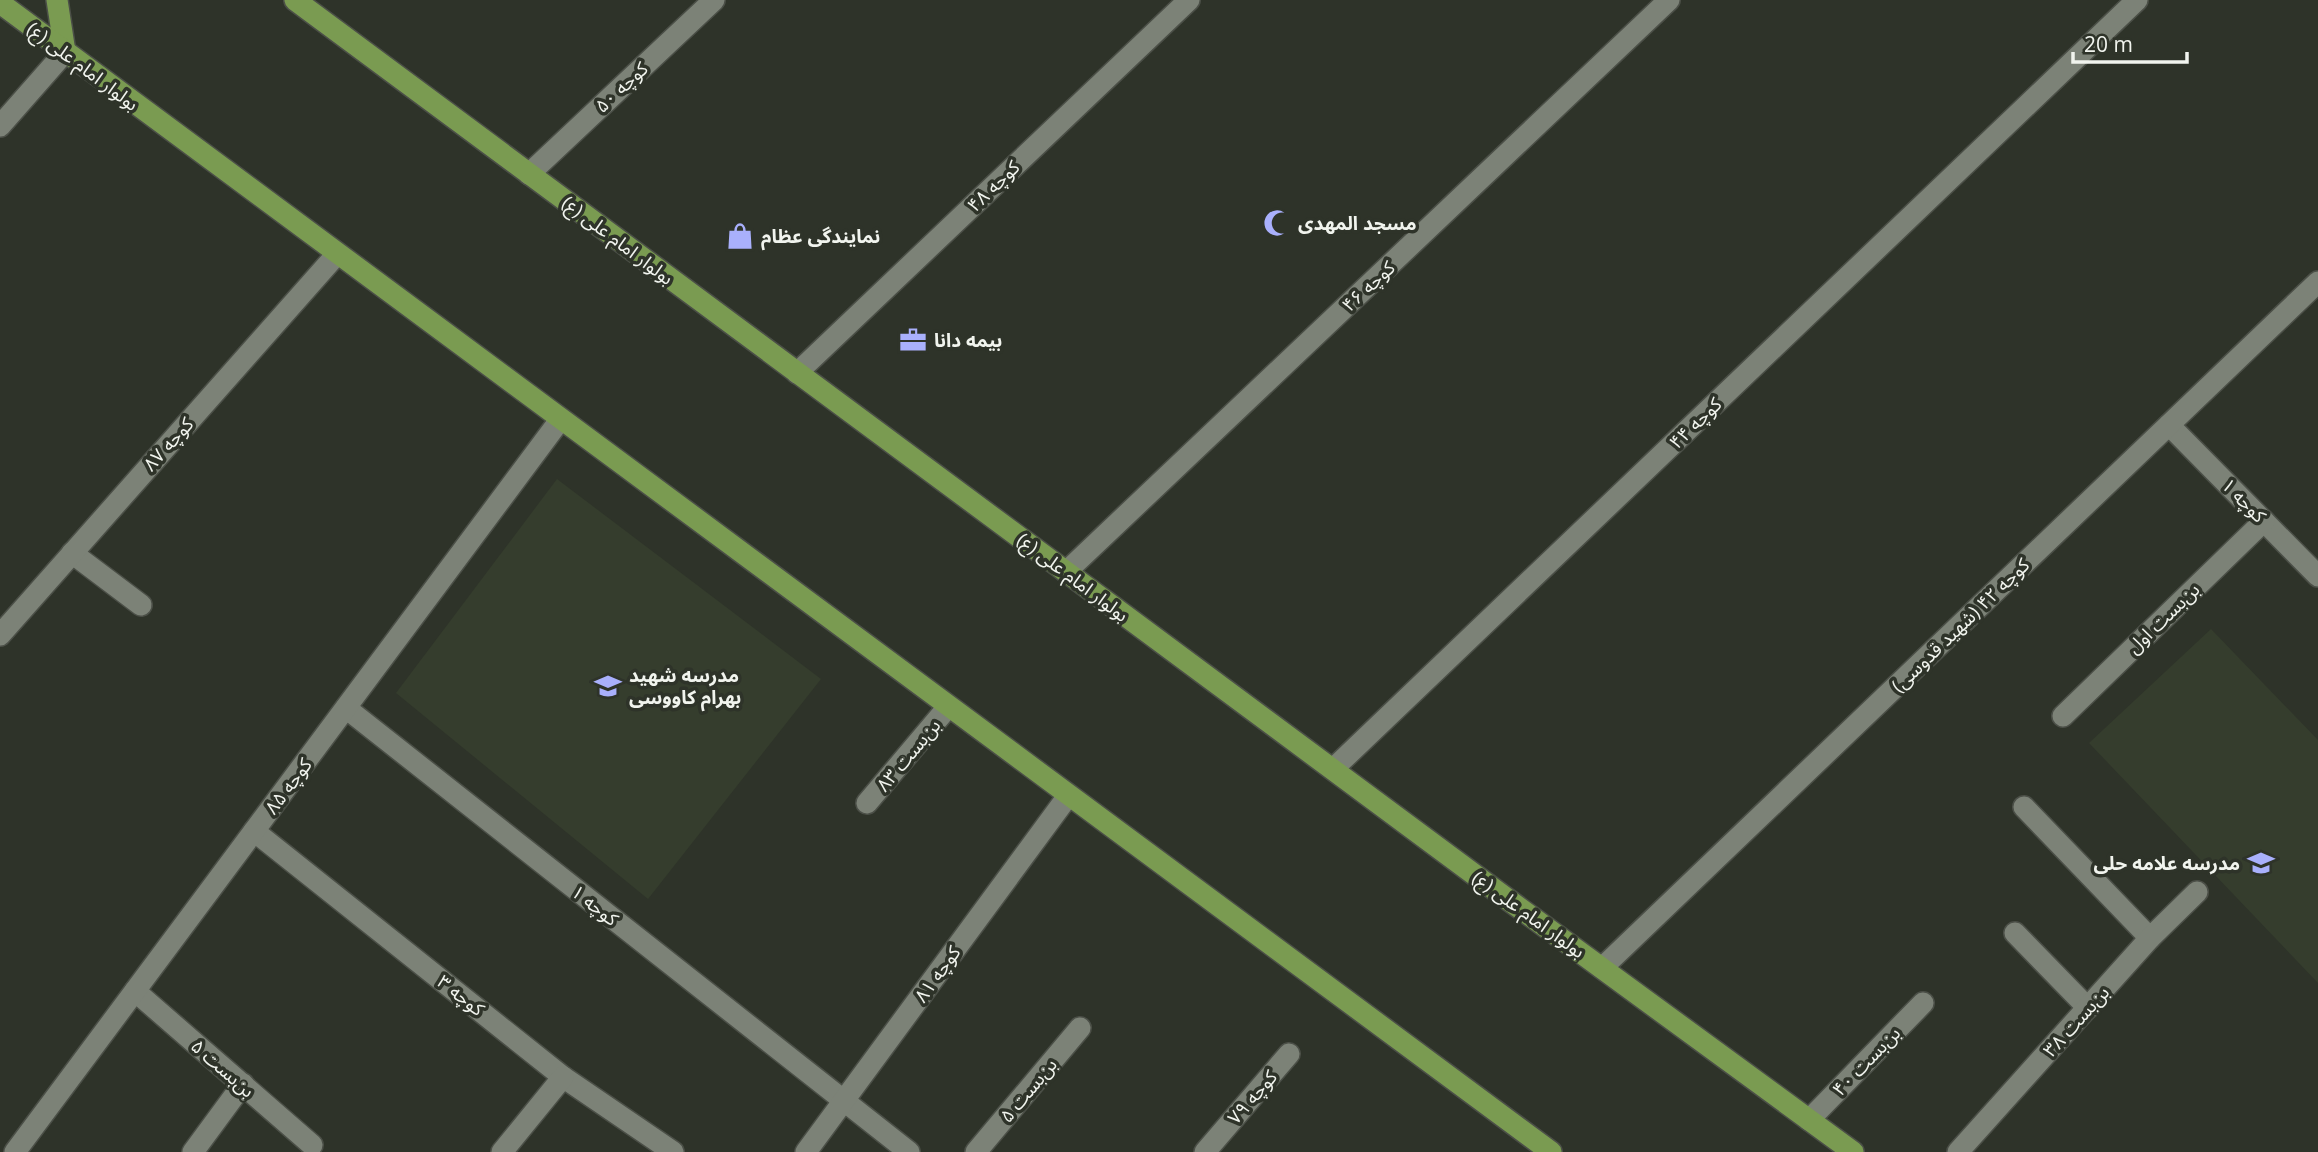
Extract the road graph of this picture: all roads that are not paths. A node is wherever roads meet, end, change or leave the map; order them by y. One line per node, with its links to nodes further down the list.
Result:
1 (57, 0): 8 (main road)
2 (295, 0): 10 (main road, بولوار امام علی (ع))
3 (713, 0): 10 (street, کوچه ۵۰)
4 (1189, 0): 13 (street, کوچه ۴۸)
5 (1669, 0): 18 (street, کوچه ۴۶)
6 (2137, 0): 25 (street, کوچه ۴۴)
7 (0, 3): 8 (main road, بولوار امام علی (ع))
8 (65, 52): 9 (street); 11 (main road, بولوار امام علی (ع))
9 (0, 127)
10 (529, 174): 13 (main road, بولوار امام علی (ع))
11 (337, 254): 14 (main road, بولوار امام علی (ع)); 17 (street, کوچه ۸۷)
12 (2318, 282): 15 (street, کوچه ۴۲ (شهید قدوسی))
13 (797, 373): 18 (main road, بولوار امام علی (ع))
14 (561, 420): 22 (main road, بولوار امام علی (ع)); 23 (street, کوچه ۸۵)
15 (2169, 425): 16 (street, کوچه ۱); 33 (street, کوچه ۴۲ (شهید قدوسی))
16 (2264, 521): 19 (street, کوچه ۱); 24 (street, بن‌بست اول)
17 (72, 553): 20 (street); 21 (street, کوچه ۸۷)
18 (1066, 572): 25 (main road, بولوار امام علی (ع))
19 (2318, 576)
20 (141, 605)
21 (0, 635)
22 (948, 707): 26 (main road, بولوار امام علی (ع)); 27 (street, بن‌بست ۸۳)
23 (346, 708): 29 (street, کوچه ۸۵); 41 (street, کوچه ۱)
24 (2063, 716)
25 (1333, 769): 33 (main road, بولوار امام علی (ع))
26 (1068, 796): 41 (street, کوچه ۸۱); 52 (main road, بولوار امام علی (ع))
27 (867, 803)
28 (2024, 807): 32 (street)
29 (254, 831): 34 (street, کوچه ۸۵); 39 (street, کوچه ۳)
30 (2197, 892): 32 (street, بن‌بست ۳۸)
31 (2015, 933): 36 (street)
32 (2150, 938): 36 (street, بن‌بست ۳۸)
33 (1602, 968): 42 (main road, بولوار امام علی (ع))
34 (135, 991): 40 (street, بن‌بست ۵); 45 (street, کوچه ۸۵)
35 (1923, 1003): 42 (street, بن‌بست ۴۰)
36 (2088, 1008): 54 (street, بن‌بست ۳۸)
37 (1080, 1027): 51 (street, بن‌بست ۵)
38 (1289, 1054): 44 (street, کوچه ۷۹)
39 (563, 1077): 47 (street); 48 (street, کوچه ۳)
40 (243, 1084): 43 (street, بن‌بست ۵); 46 (street)
41 (843, 1101): 49 (street, کوچه ۸۱); 50 (street, کوچه ۱)
42 (1809, 1119): 53 (main road, بولوار امام علی (ع))
43 (312, 1144)
44 (1210, 1146)
45 (15, 1152)
46 (193, 1152)
47 (502, 1152)
48 (673, 1152)
49 (806, 1152)
50 (909, 1152)
51 (976, 1152)
52 (1551, 1152)
53 (1853, 1152)
54 (1958, 1152)

